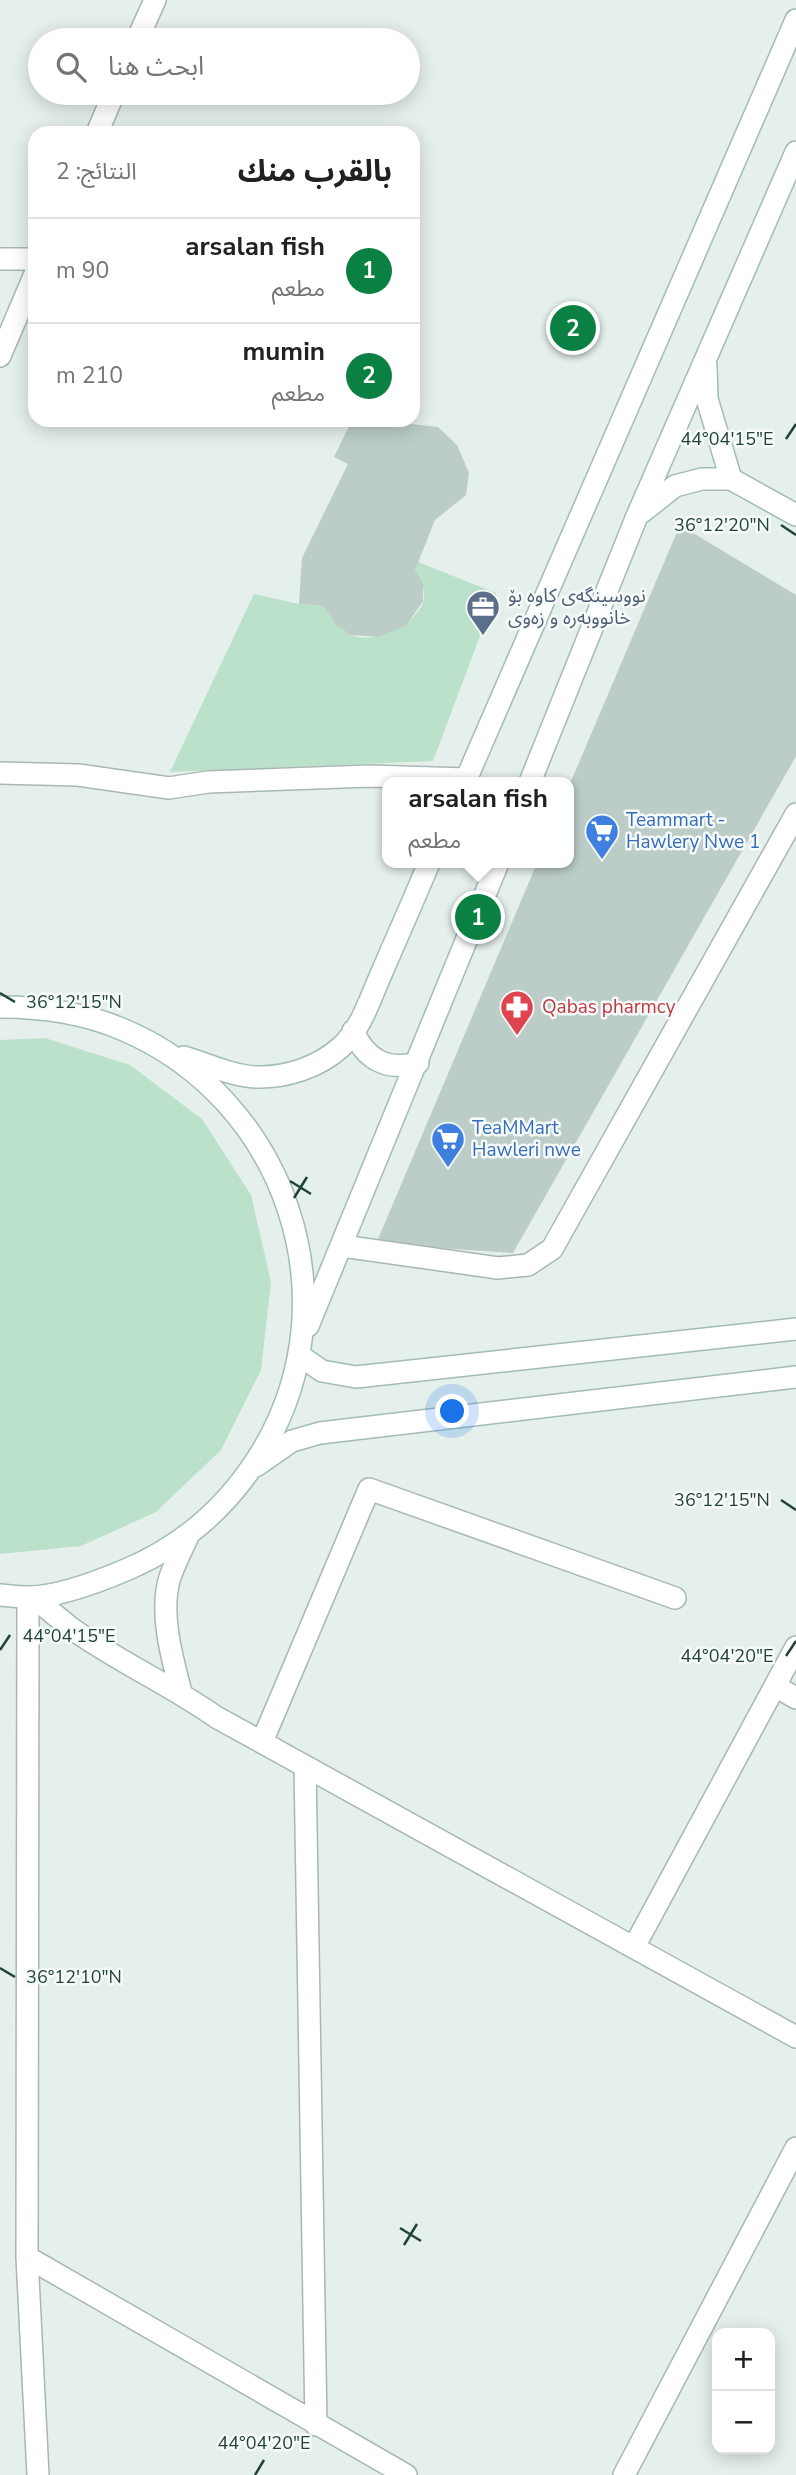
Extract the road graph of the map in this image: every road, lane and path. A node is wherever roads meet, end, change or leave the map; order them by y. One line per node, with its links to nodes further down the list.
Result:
1 (155, 0): 3 (street)
2 (796, 20): 17 (street)
3 (142, 28)
4 (109, 105): 5 (street)
5 (100, 126)
6 (796, 152): 11 (street)
7 (28, 258): 8 (street)
8 (0, 259)
9 (28, 290): 10 (street)
10 (0, 356)
11 (705, 360): 12 (street); 14 (street)
12 (731, 479): 13 (street); 14 (street)
13 (796, 515)
14 (637, 516): 18 (street)
15 (0, 773): 16 (street)
16 (388, 777)
17 (467, 777)
18 (532, 777)
19 (796, 814): 26 (street)
20 (427, 868): 23 (street)
21 (496, 868): 25 (street)
22 (0, 1007): 24 (street)
23 (354, 1031): 24 (street); 25 (street)
24 (164, 1051): 28 (street)
25 (418, 1063): 26 (street)
26 (342, 1246): 28 (street)
27 (796, 1329): 28 (street)
28 (300, 1348): 30 (street)
29 (796, 1377): 30 (street)
30 (252, 1469): 31 (street)
31 (188, 1536): 33 (street); 37 (street)
32 (0, 1595): 33 (street)
33 (31, 1597): 37 (street); 44 (street)
34 (675, 1598): 39 (street)
35 (796, 1647): 36 (street)
36 (775, 1686): 38 (street); 41 (street)
37 (181, 1692): 39 (street)
38 (796, 1698)
39 (261, 1742): 40 (street)
40 (305, 1766): 41 (street); 45 (street)
41 (634, 1947): 42 (street)
42 (796, 2037)
43 (796, 2148): 48 (street)
44 (27, 2257): 45 (street); 46 (street)
45 (316, 2425): 47 (street)
46 (38, 2475)
47 (406, 2475)
48 (624, 2475)

